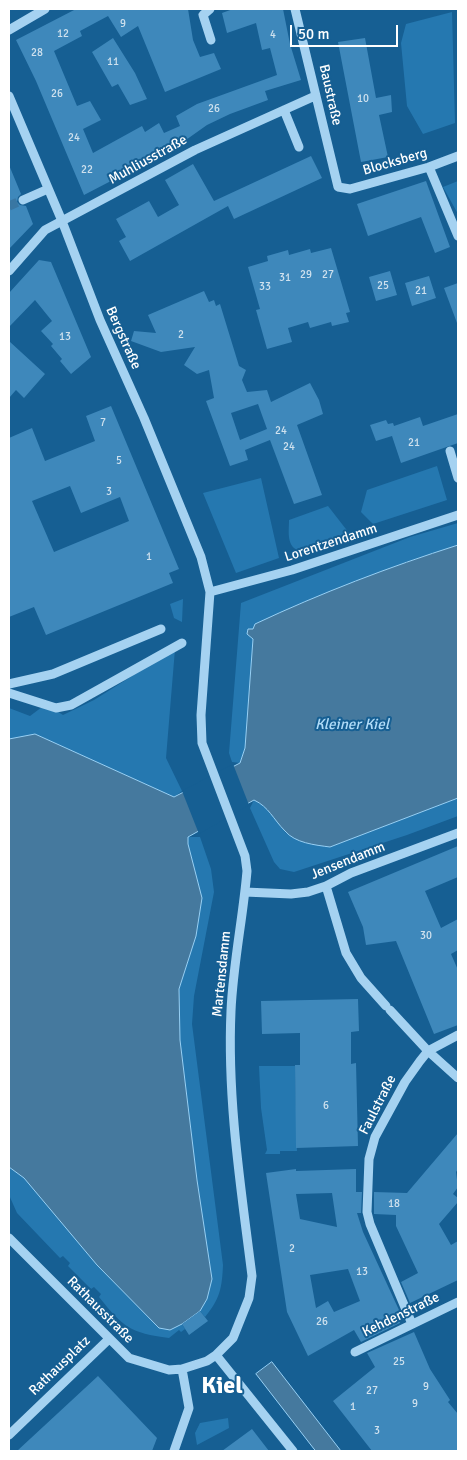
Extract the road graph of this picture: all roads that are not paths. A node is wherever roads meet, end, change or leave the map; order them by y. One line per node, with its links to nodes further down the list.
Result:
1 (45, 9): 4 (street)
2 (210, 9): 5 (street)
3 (295, 9): 7 (street, Baustraße)
4 (9, 30)
5 (211, 40)
6 (9, 96): 13 (street, Bergstraße)
7 (315, 96): 8 (street, Muhliusstraße); 12 (street, Baustraße)
8 (284, 110): 9 (street); 15 (street, Muhliusstraße)
9 (299, 147)
10 (458, 156): 11 (street, Blocksberg)
11 (428, 167): 12 (street, Blocksberg); 16 (street)
12 (338, 187)
13 (48, 189): 14 (street); 15 (street, Bergstraße)
14 (23, 200)
15 (62, 221): 17 (street, Muhliusstraße); 21 (street, Bergstraße)
16 (458, 236)
17 (9, 271)
18 (450, 452): 19 (street)
19 (458, 478)
20 (458, 515): 21 (street, Lorentzendamm)
21 (210, 592): 28 (street, Martensdamm)
22 (161, 629): 24 (street)
23 (182, 643): 25 (street)
24 (9, 684)
25 (9, 693)
26 (458, 833): 27 (street, Jensendamm)
27 (326, 886): 28 (street, Jensendamm); 30 (street)
28 (245, 892): 37 (street, Martensdamm)
29 (458, 1036): 30 (street, Faulstraße)
30 (428, 1051): 31 (street); 34 (street, Faulstraße)
31 (458, 1078)
32 (9, 1238): 35 (street, Rathausstraße)
33 (458, 1302): 34 (street, Kehdenstraße)
34 (412, 1324): 36 (street, Kehdenstraße)
35 (109, 1338): 38 (street, Rathausstraße); 39 (street, Rathausplatz)
36 (355, 1352)
37 (216, 1355): 38 (street, Rathausstraße); 41 (street)
38 (182, 1369): 40 (street)
39 (9, 1435)
40 (174, 1451)
41 (293, 1451)

